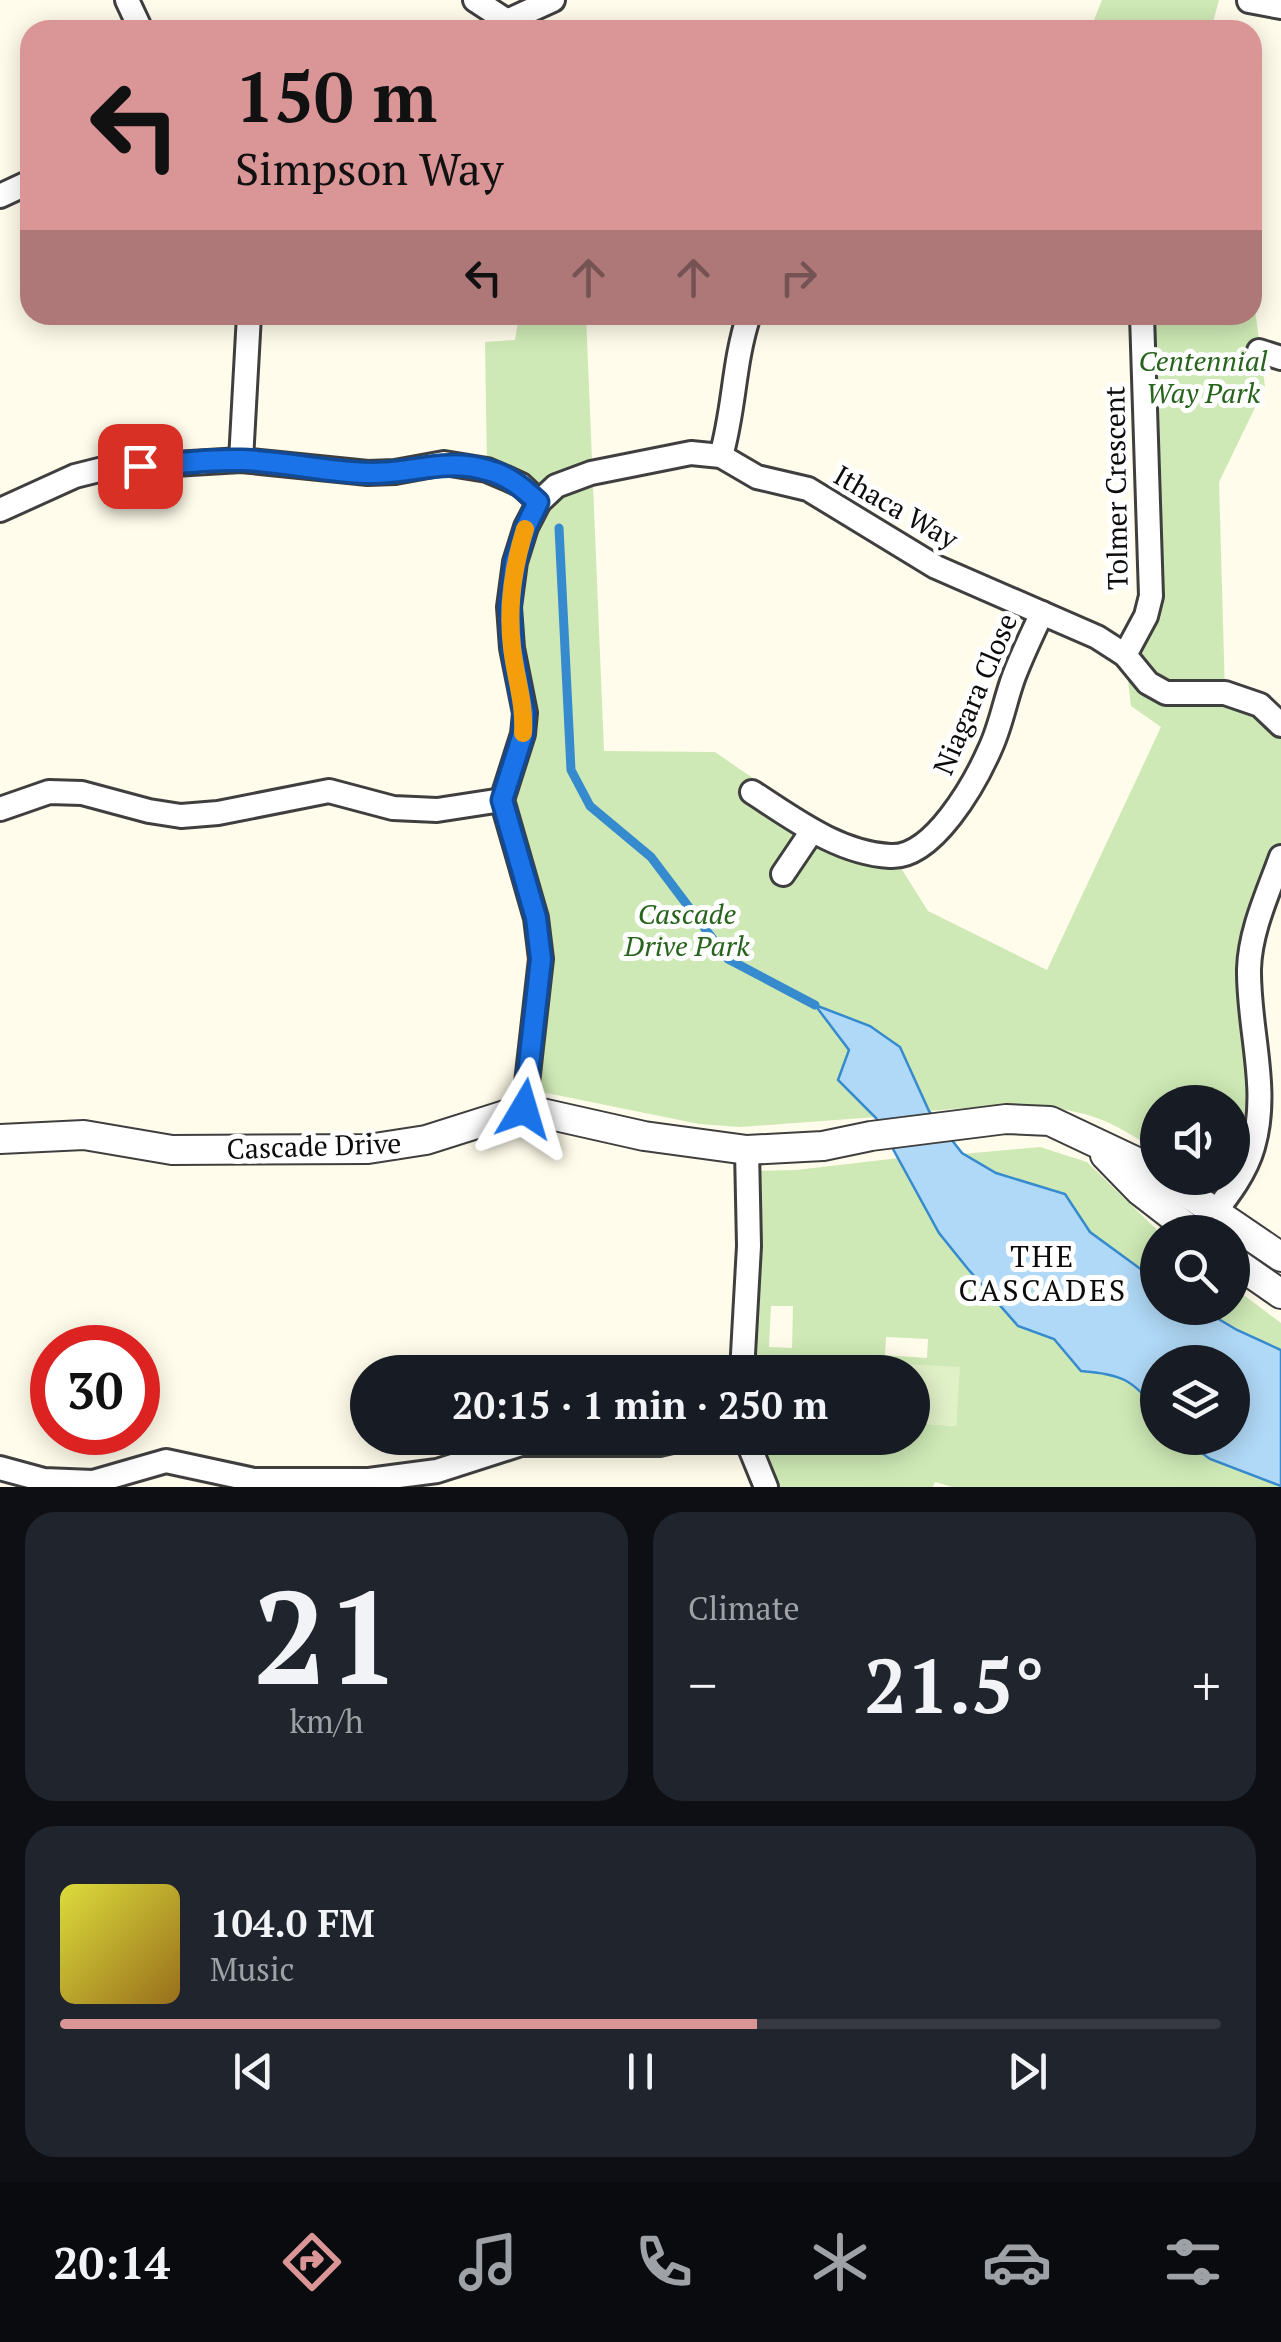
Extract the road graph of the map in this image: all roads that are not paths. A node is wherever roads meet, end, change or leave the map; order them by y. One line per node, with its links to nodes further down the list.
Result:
1 (475, 0): 5 (street)
2 (553, 0): 6 (street)
3 (1249, 2): 4 (street)
4 (1281, 7)
5 (500, 20)
6 (518, 20)
7 (249, 325): 11 (street)
8 (746, 325): 10 (street)
9 (1142, 325): 15 (street, Tolmer Crescent)
10 (722, 456): 12 (street, Ithaca Way); 14 (street, Ithaca Way)
11 (241, 460): 12 (street); 13 (street)
12 (538, 502): 18 (street)
13 (0, 510)
14 (1042, 613): 15 (street, Ithaca Way); 20 (street, Niagara Close)
15 (1125, 655): 16 (street, Ithaca Way)
16 (1281, 725)
17 (752, 792): 20 (street, Niagara Close)
18 (502, 800): 19 (street); 24 (street)
19 (0, 809)
20 (812, 831): 22 (street)
21 (1281, 857): 23 (street)
22 (783, 874)
23 (1270, 1082): 32 (street)
24 (524, 1109): 25 (street, Cascade Drive); 27 (street)
25 (0, 1139)
26 (1094, 1142): 27 (street); 28 (street); 30 (street)
27 (747, 1150): 37 (street)
28 (1140, 1164)
29 (1179, 1195): 31 (street)
30 (1184, 1215)
31 (1195, 1215)
32 (1211, 1215)
33 (1250, 1245): 34 (street)
34 (1281, 1258)
35 (1250, 1272): 36 (street)
36 (1281, 1294)
37 (743, 1355)
38 (487, 1455): 40 (street)
39 (753, 1455): 41 (street)
40 (0, 1468)
41 (766, 1487)

